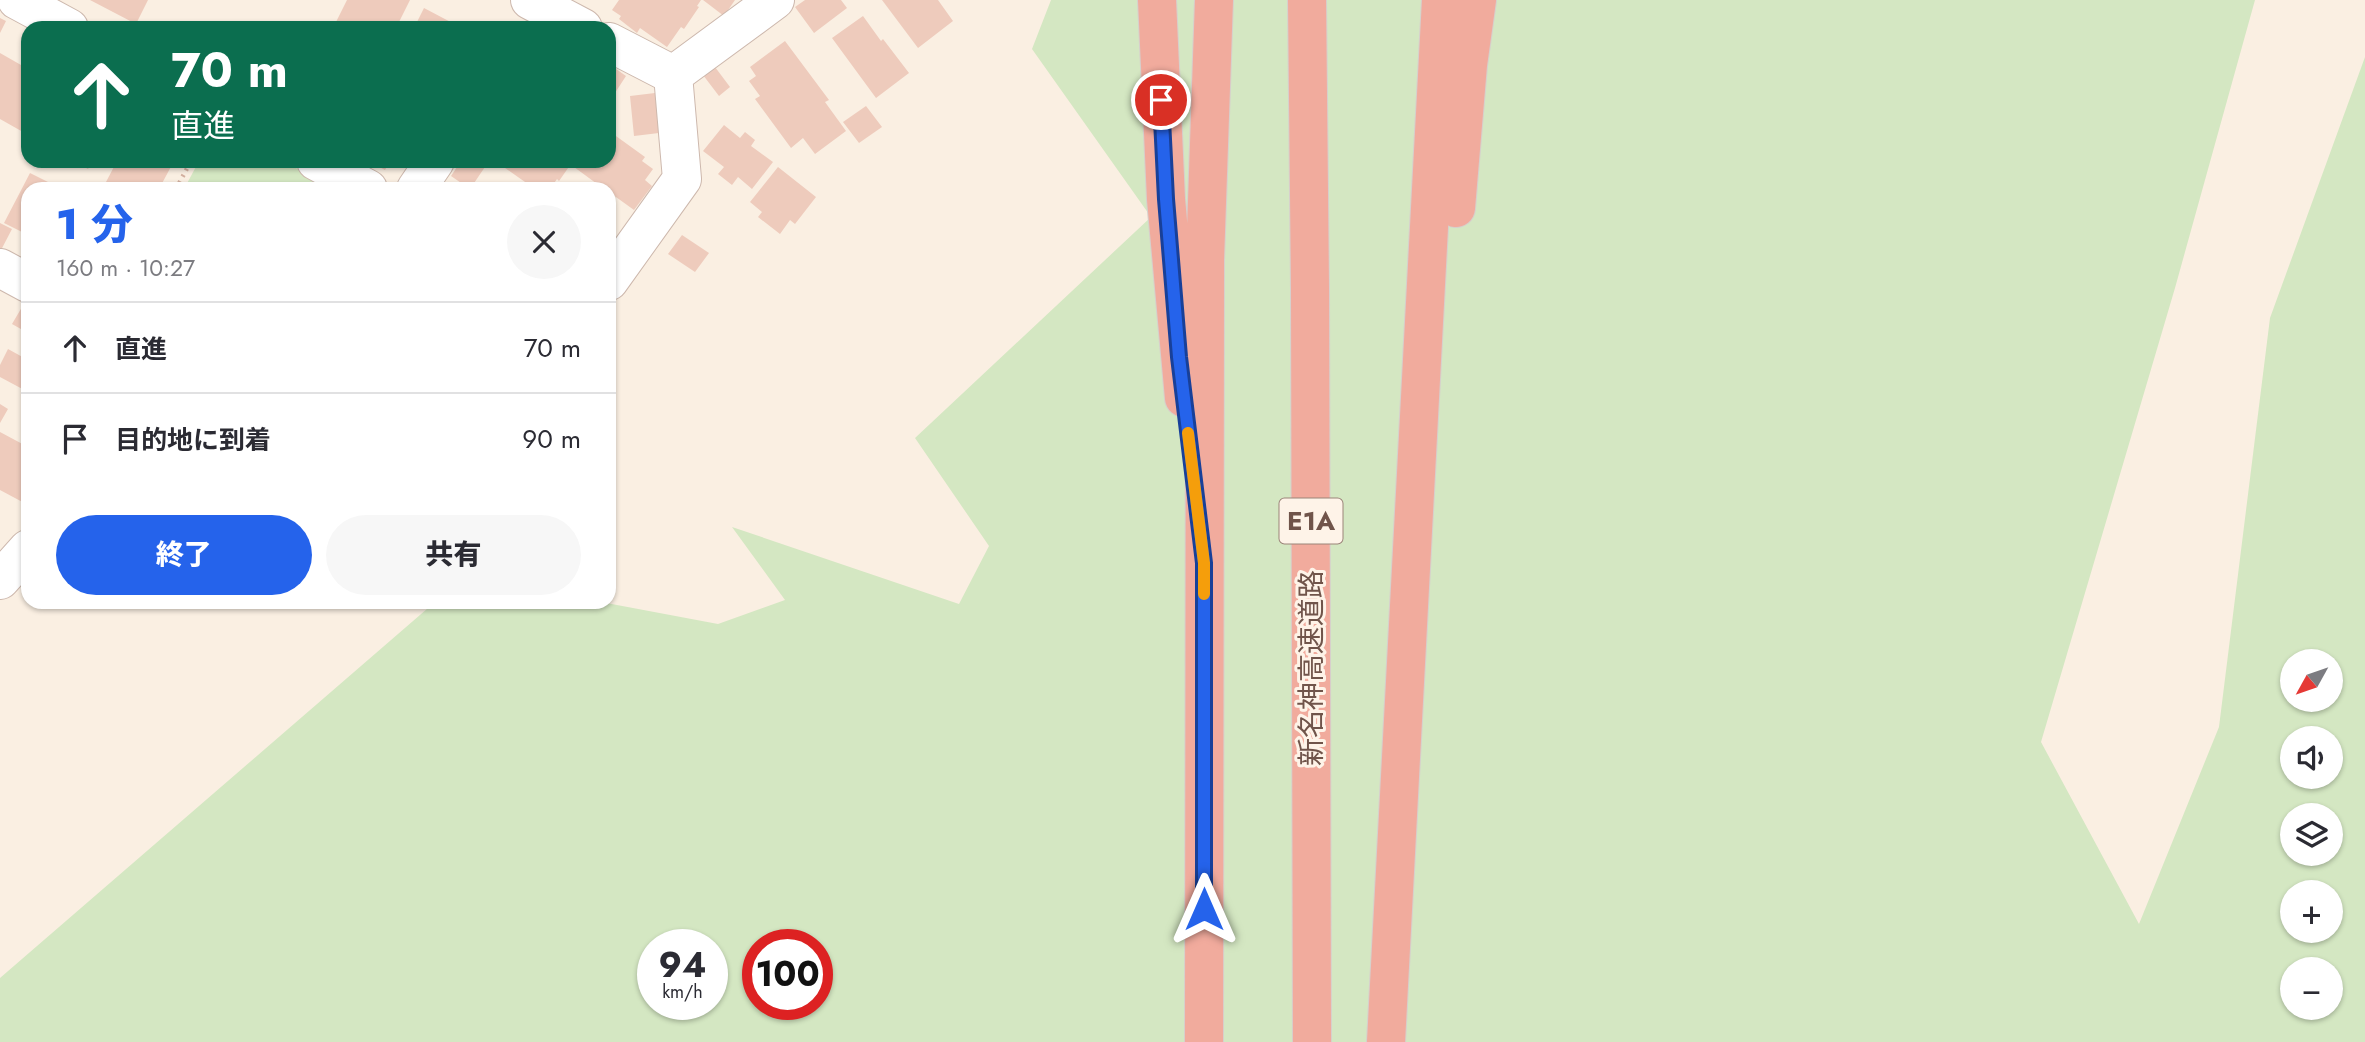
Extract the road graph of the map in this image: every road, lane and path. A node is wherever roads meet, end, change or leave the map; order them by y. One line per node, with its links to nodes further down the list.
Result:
1 (17, 0): 9 (street)
2 (775, 0): 12 (street)
3 (1157, 0): 18 (highway)
4 (1214, 0): 18 (highway)
5 (1307, 0): 21 (highway, 新名神高速道路 / E1A)
6 (1441, 0): 19 (highway)
7 (1477, 0): 19 (highway)
8 (535, 8): 10 (street)
9 (56, 21)
10 (566, 21)
11 (616, 45): 12 (street)
12 (673, 75): 16 (street)
13 (329, 168): 14 (street)
14 (355, 182)
15 (0, 268): 17 (street)
16 (616, 271)
17 (21, 279)
18 (1204, 563): 20 (highway)
19 (1410, 603): 22 (highway)
20 (1204, 1042)
21 (1312, 1042)
22 (1386, 1042)

